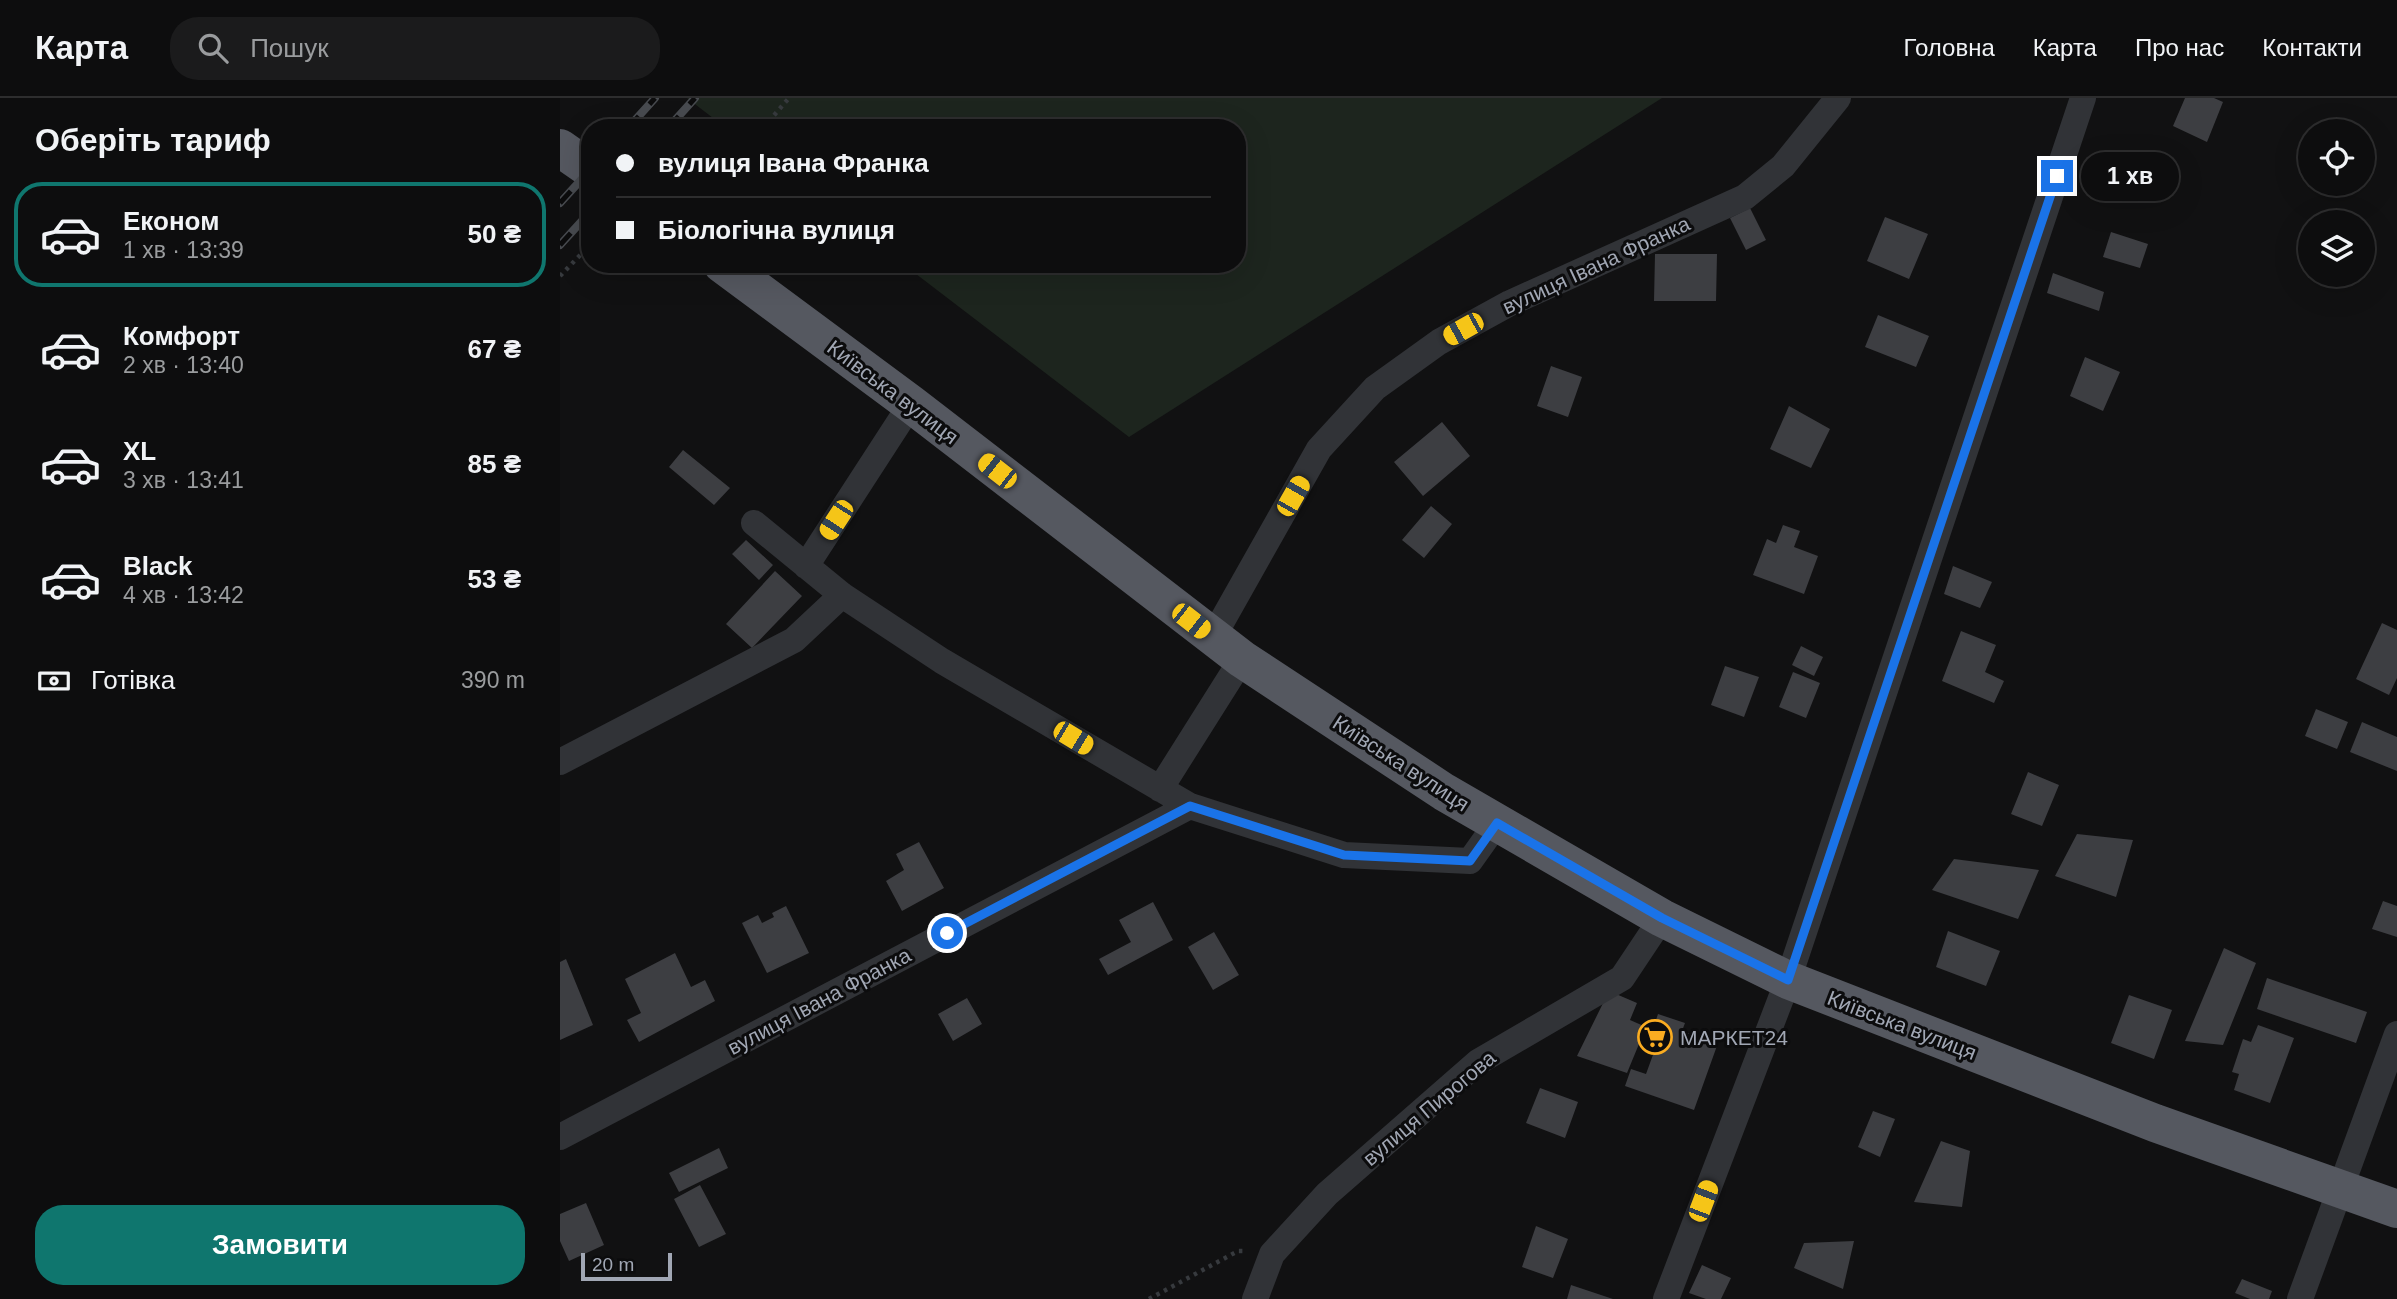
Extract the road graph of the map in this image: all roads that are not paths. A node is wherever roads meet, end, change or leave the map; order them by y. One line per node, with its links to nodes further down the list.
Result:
1 (1838, 98): 10 (street, вулиця Івана Франка)
2 (2083, 98): 16 (street)
3 (560, 148): 4 (highway)
4 (581, 163)
5 (734, 273): 6 (highway, Київська вулиця)
6 (911, 404): 8 (street); 10 (highway, Київська вулиця)
7 (754, 523): 8 (street)
8 (806, 566): 9 (street)
9 (842, 596): 11 (street); 12 (street)
10 (1228, 648): 12 (street, вулиця Івана Франка); 14 (highway, Київська вулиця)
11 (560, 762)
12 (1160, 789): 13 (street)
13 (1190, 806): 14 (street); 18 (street, вулиця Івана Франка)
14 (1497, 823): 15 (highway, Київська вулиця)
15 (1662, 918): 16 (highway, Київська вулиця); 21 (street, вулиця Пирогова)
16 (1788, 980): 19 (highway, Київська вулиця); 22 (street)
17 (2397, 1034): 19 (street)
18 (560, 1136)
19 (2340, 1188): 20 (highway, Київська вулиця); 23 (street)
20 (2397, 1209)
21 (1255, 1299)
22 (1665, 1299)
23 (2300, 1299)

